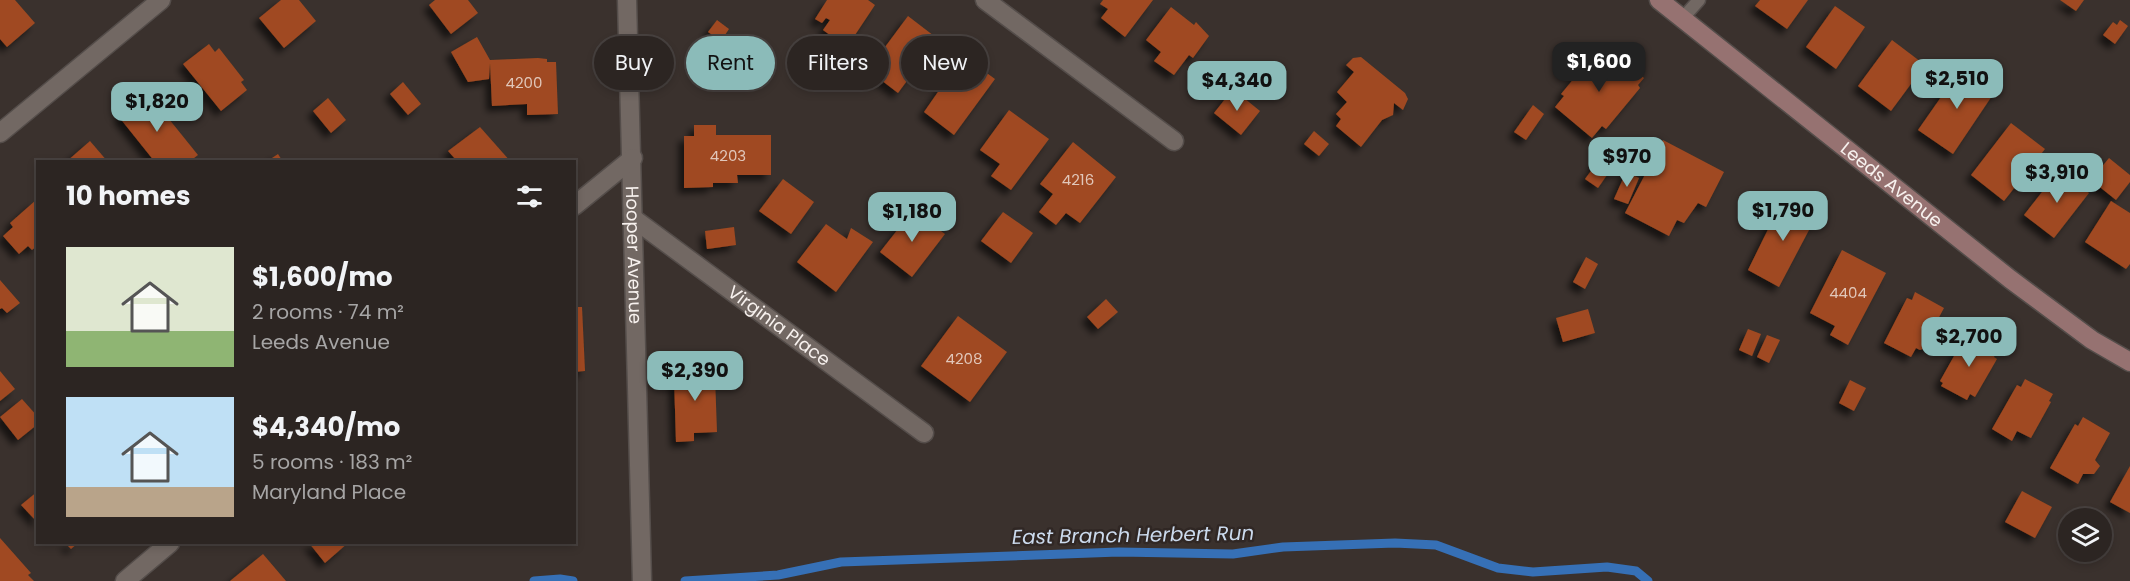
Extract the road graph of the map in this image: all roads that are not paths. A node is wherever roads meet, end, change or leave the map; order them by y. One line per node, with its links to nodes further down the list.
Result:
1 (161, 0): 7 (street)
2 (627, 0): 9 (street, Hooper Avenue)
3 (985, 0): 8 (street)
4 (1659, 0): 6 (street, Leeds Avenue)
5 (1699, 0): 6 (lane)
6 (1682, 19): 12 (street, Leeds Avenue)
7 (0, 133)
8 (1174, 141)
9 (633, 158): 10 (street); 11 (street, Hooper Avenue)
10 (576, 204)
11 (634, 219): 13 (street, Virginia Place); 16 (street, Hooper Avenue)
12 (2130, 362)
13 (924, 433)
14 (169, 544): 15 (street)
15 (124, 581)
16 (642, 581)

